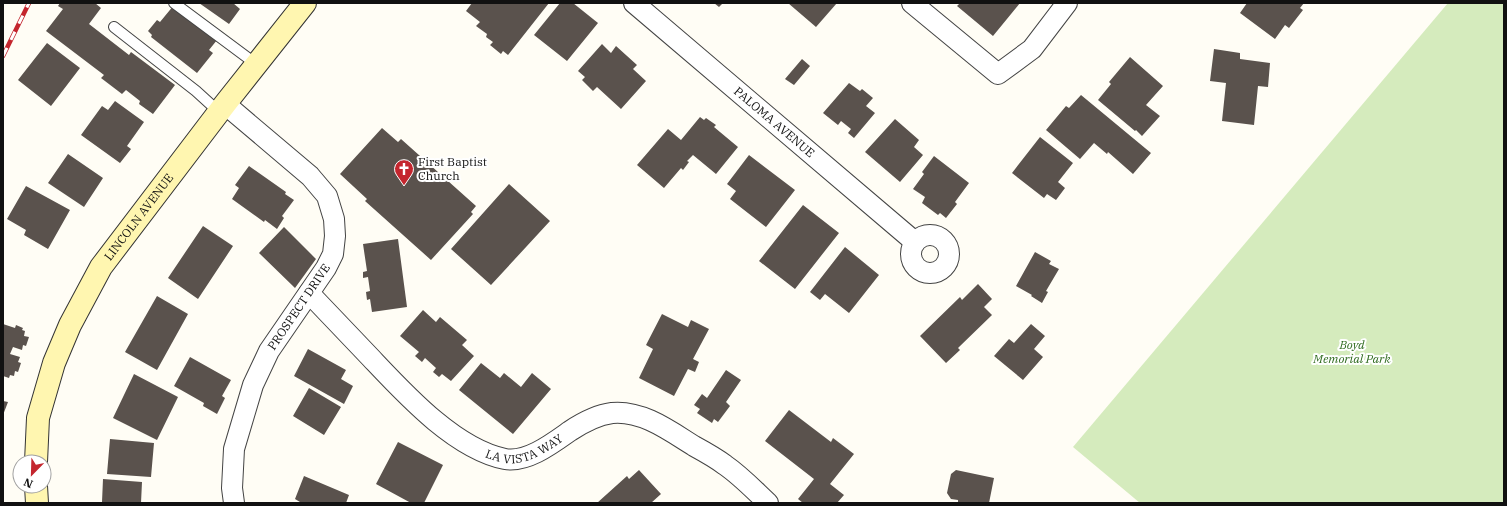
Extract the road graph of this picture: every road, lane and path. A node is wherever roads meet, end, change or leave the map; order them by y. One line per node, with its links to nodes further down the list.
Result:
1 (174, 3): 7 (lane)
2 (305, 3): 7 (main road, LINCOLN AVENUE)
3 (634, 3): 9 (street, PALOMA AVENUE)
4 (912, 3): 5 (street)
5 (1067, 3)
6 (114, 27): 8 (lane)
7 (256, 64): 8 (main road, LINCOLN AVENUE)
8 (222, 108): 10 (street, PROSPECT DRIVE); 11 (main road, LINCOLN AVENUE)
9 (916, 242)
10 (309, 293): 12 (street, PROSPECT DRIVE); 13 (street, LA VISTA WAY)
11 (36, 454)
12 (234, 503)
13 (768, 503)

